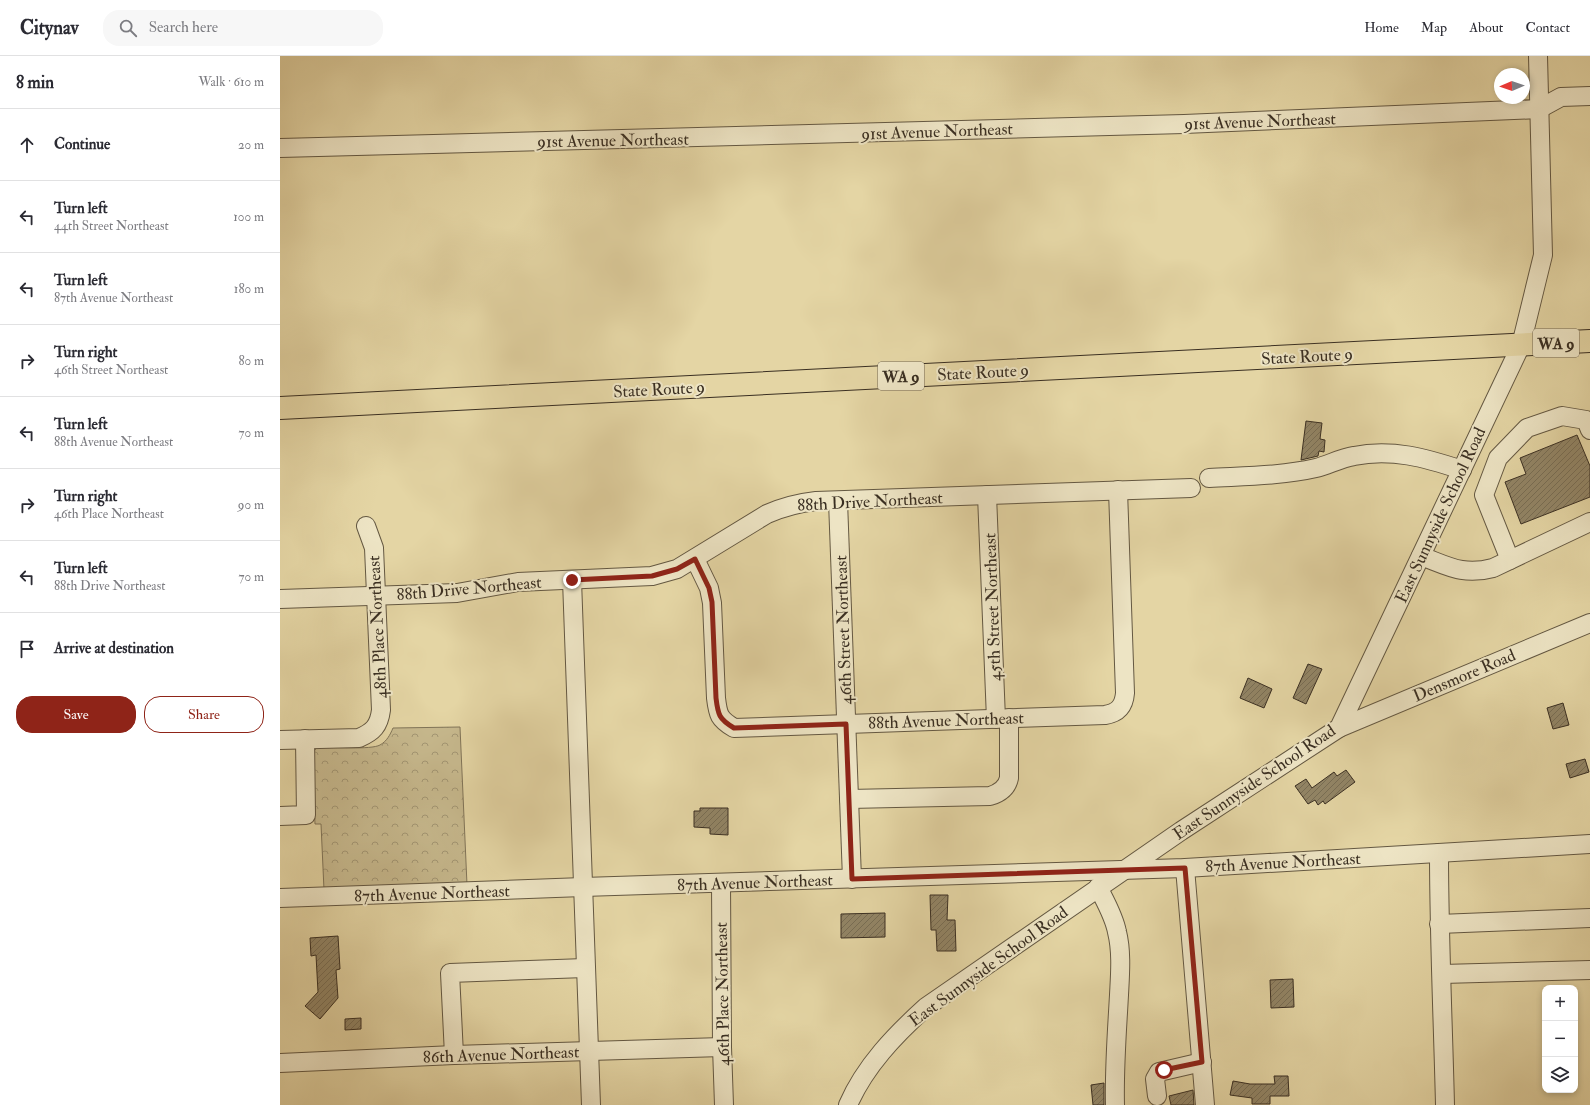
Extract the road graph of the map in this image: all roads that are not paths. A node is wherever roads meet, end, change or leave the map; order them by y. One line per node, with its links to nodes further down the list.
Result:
1 (1538, 56): 3 (street, East Sunnyside School Road)
2 (1590, 96): 3 (street, 91st Avenue Northeast)
3 (1539, 109): 4 (street, 91st Avenue Northeast); 6 (street, East Sunnyside School Road)
4 (280, 148)
5 (1590, 341): 6 (main road, State Route 9 / WA 9)
6 (1521, 344): 7 (main road, State Route 9 / WA 9); 9 (street, East Sunnyside School Road)
7 (280, 408)
8 (1590, 430): 19 (street)
9 (1462, 470): 10 (street); 17 (street, East Sunnyside School Road)
10 (1209, 478)
11 (1191, 488): 12 (street, 88th Drive Northeast)
12 (1118, 490): 13 (street, 88th Drive Northeast); 24 (street, 88th Avenue Northeast)
13 (988, 495): 14 (street, 88th Drive Northeast); 24 (street, 45th Street Northeast)
14 (838, 501): 18 (street, 88th Drive Northeast); 25 (street, 46th Street Northeast)
15 (1590, 522): 19 (street)
16 (366, 526): 21 (street, 48th Place Northeast)
17 (1421, 556): 19 (street); 26 (street, East Sunnyside School Road)
18 (695, 559): 20 (street, 88th Drive Northeast); 25 (street, 88th Avenue Northeast)
19 (1510, 560)
20 (572, 580): 21 (street, 88th Drive Northeast); 37 (street)
21 (376, 596): 22 (street, 88th Drive Northeast); 27 (street, 48th Place Northeast)
22 (280, 600)
23 (1590, 623): 26 (street, Densmore Road)
24 (1003, 718): 25 (street, 88th Avenue Northeast); 29 (street, 45th Street Northeast)
25 (846, 724): 29 (street, 46th Street Northeast)
26 (1339, 728): 34 (street, East Sunnyside School Road)
27 (305, 739): 28 (street); 30 (street)
28 (280, 740)
29 (849, 799): 35 (street, 46th Street Northeast)
30 (280, 816)
31 (1590, 844): 32 (street, 87th Avenue Northeast)
32 (1438, 853): 33 (street, 87th Avenue Northeast); 41 (street)
33 (1185, 868): 34 (street, 87th Avenue Northeast); 48 (street)
34 (1124, 870): 35 (street, 87th Avenue Northeast); 38 (street, East Sunnyside School Road)
35 (852, 879): 36 (street, 87th Avenue Northeast)
36 (721, 883): 37 (street, 87th Avenue Northeast); 45 (street, 46th Place Northeast)
37 (583, 887): 39 (street, 87th Avenue Northeast); 42 (street)
38 (1098, 887): 53 (street, East Sunnyside School Road); 54 (street)
39 (280, 898)
40 (1590, 918): 41 (street)
41 (1439, 924): 44 (street)
42 (586, 968): 46 (street); 47 (street)
43 (1590, 970): 44 (street)
44 (1442, 974): 56 (street)
45 (722, 1047): 46 (street, 86th Avenue Northeast); 52 (street, 46th Place Northeast)
46 (589, 1052): 47 (street, 86th Avenue Northeast); 51 (street)
47 (454, 1055): 49 (street, 86th Avenue Northeast)
48 (1202, 1062): 50 (street); 55 (street)
49 (280, 1063)
50 (1157, 1096)
51 (591, 1105)
52 (724, 1105)
53 (848, 1105)
54 (1115, 1105)
55 (1205, 1105)
56 (1445, 1105)

